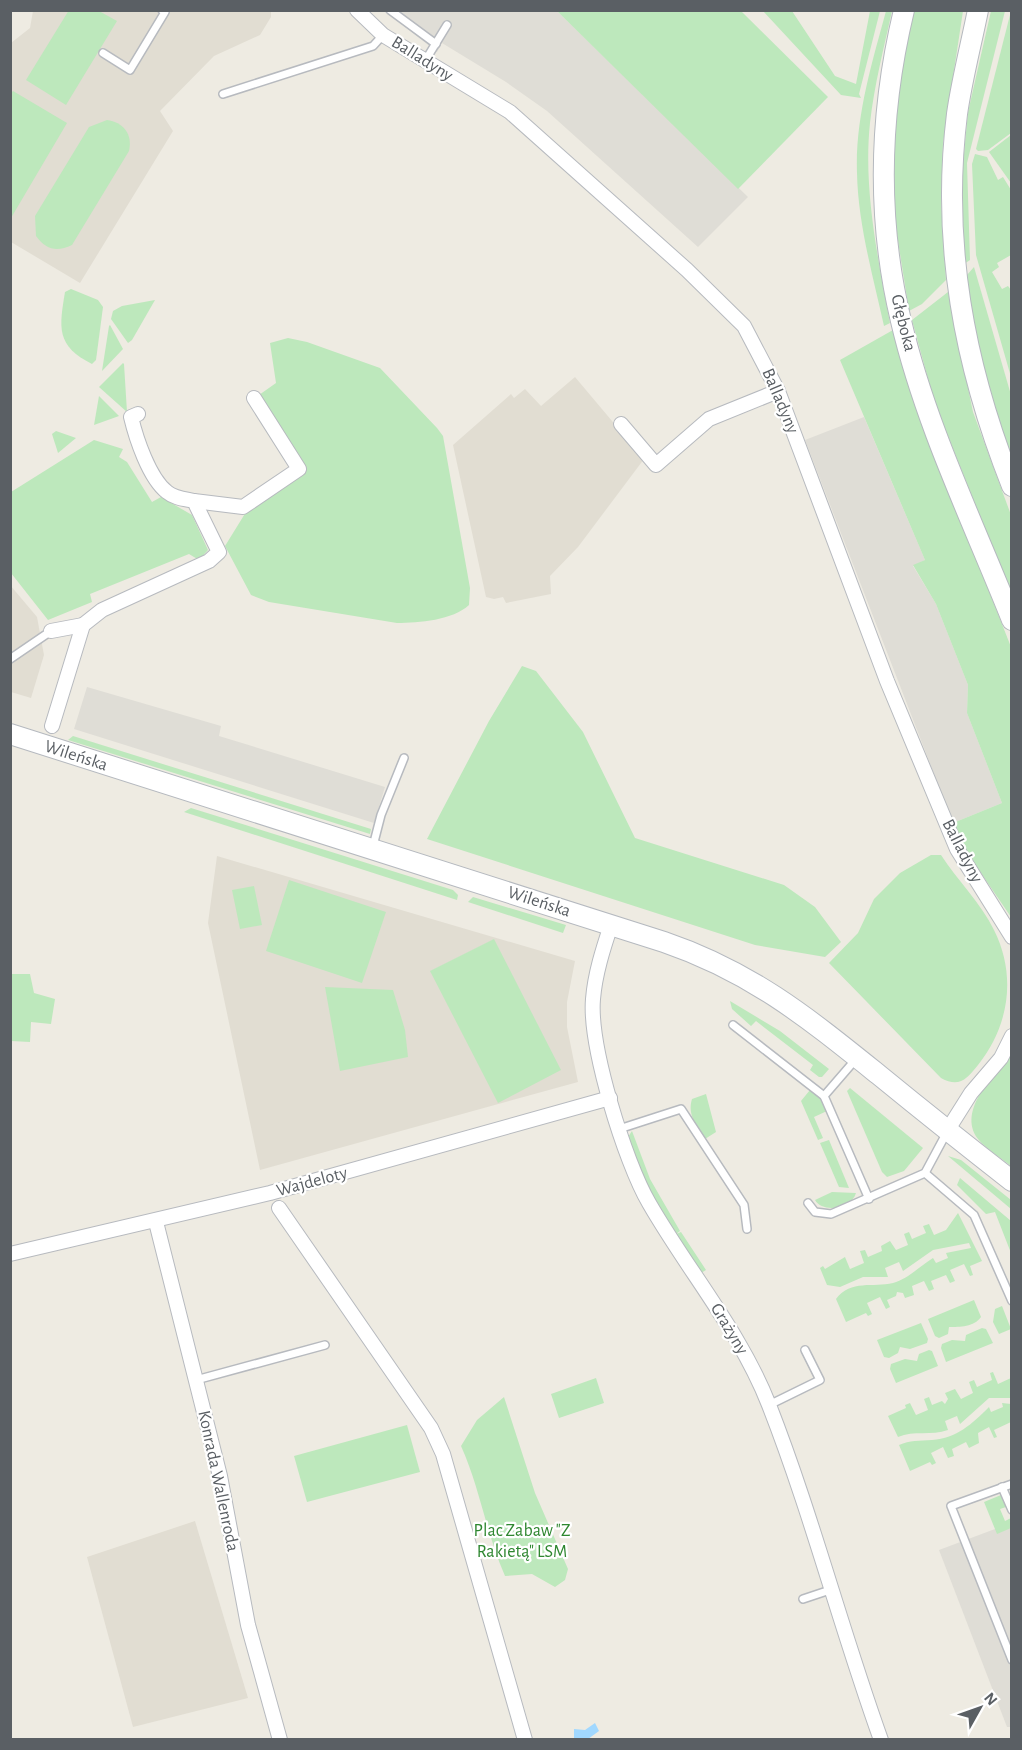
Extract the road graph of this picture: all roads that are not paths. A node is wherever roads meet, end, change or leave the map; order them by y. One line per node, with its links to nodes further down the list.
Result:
1 (162, 10): 9 (lane)
2 (357, 10): 7 (street, Balladyny)
3 (390, 10): 8 (lane)
4 (904, 10): 18 (street, Głęboka)
5 (978, 10): 16 (street)
6 (447, 25): 8 (lane)
7 (383, 34): 10 (street, Balladyny); 11 (lane)
8 (436, 44): 10 (lane)
9 (104, 53)
10 (424, 62): 12 (street, Balladyny)
11 (223, 94)
12 (778, 391): 15 (street); 28 (street, Balladyny)
13 (254, 398): 17 (street)
14 (138, 414): 17 (street)
15 (621, 424)
16 (1011, 486)
17 (194, 501): 19 (street)
18 (1011, 620)
19 (83, 626): 20 (street); 22 (street)
20 (51, 631): 21 (lane)
21 (10, 659)
22 (52, 726): 24 (lane)
23 (10, 734): 24 (street, Wileńska)
24 (46, 746): 26 (street, Wileńska)
25 (404, 758): 26 (lane)
26 (372, 849): 27 (street, Wileńska)
27 (611, 925): 31 (street, Wileńska); 33 (street, Grażyny)
28 (1011, 937)
29 (733, 1025): 32 (lane)
30 (1011, 1036): 35 (street)
31 (857, 1057): 32 (lane); 35 (street, Wileńska)
32 (824, 1096): 38 (lane)
33 (610, 1098): 34 (street, Grażyny); 41 (street, Wajdeloty)
34 (619, 1130): 42 (lane); 48 (street, Grażyny)
35 (947, 1131): 36 (lane); 37 (street, Wileńska)
36 (925, 1173): 38 (lane); 44 (lane)
37 (1011, 1181)
38 (869, 1198): 39 (lane)
39 (808, 1203)
40 (279, 1208): 56 (street)
41 (156, 1222): 43 (street, Wajdeloty); 47 (street, Konrada Wallenroda)
42 (747, 1229)
43 (10, 1254)
44 (1011, 1301)
45 (325, 1345): 47 (lane)
46 (805, 1350): 48 (lane)
47 (196, 1380): 55 (street, Konrada Wallenroda)
48 (769, 1405): 52 (street, Grażyny)
49 (1011, 1484): 50 (lane)
50 (1002, 1487): 51 (lane); 54 (lane)
51 (1011, 1510)
52 (833, 1589): 53 (lane); 57 (street, Grażyny)
53 (803, 1599)
54 (1011, 1660)
55 (280, 1740)
56 (525, 1740)
57 (881, 1740)

